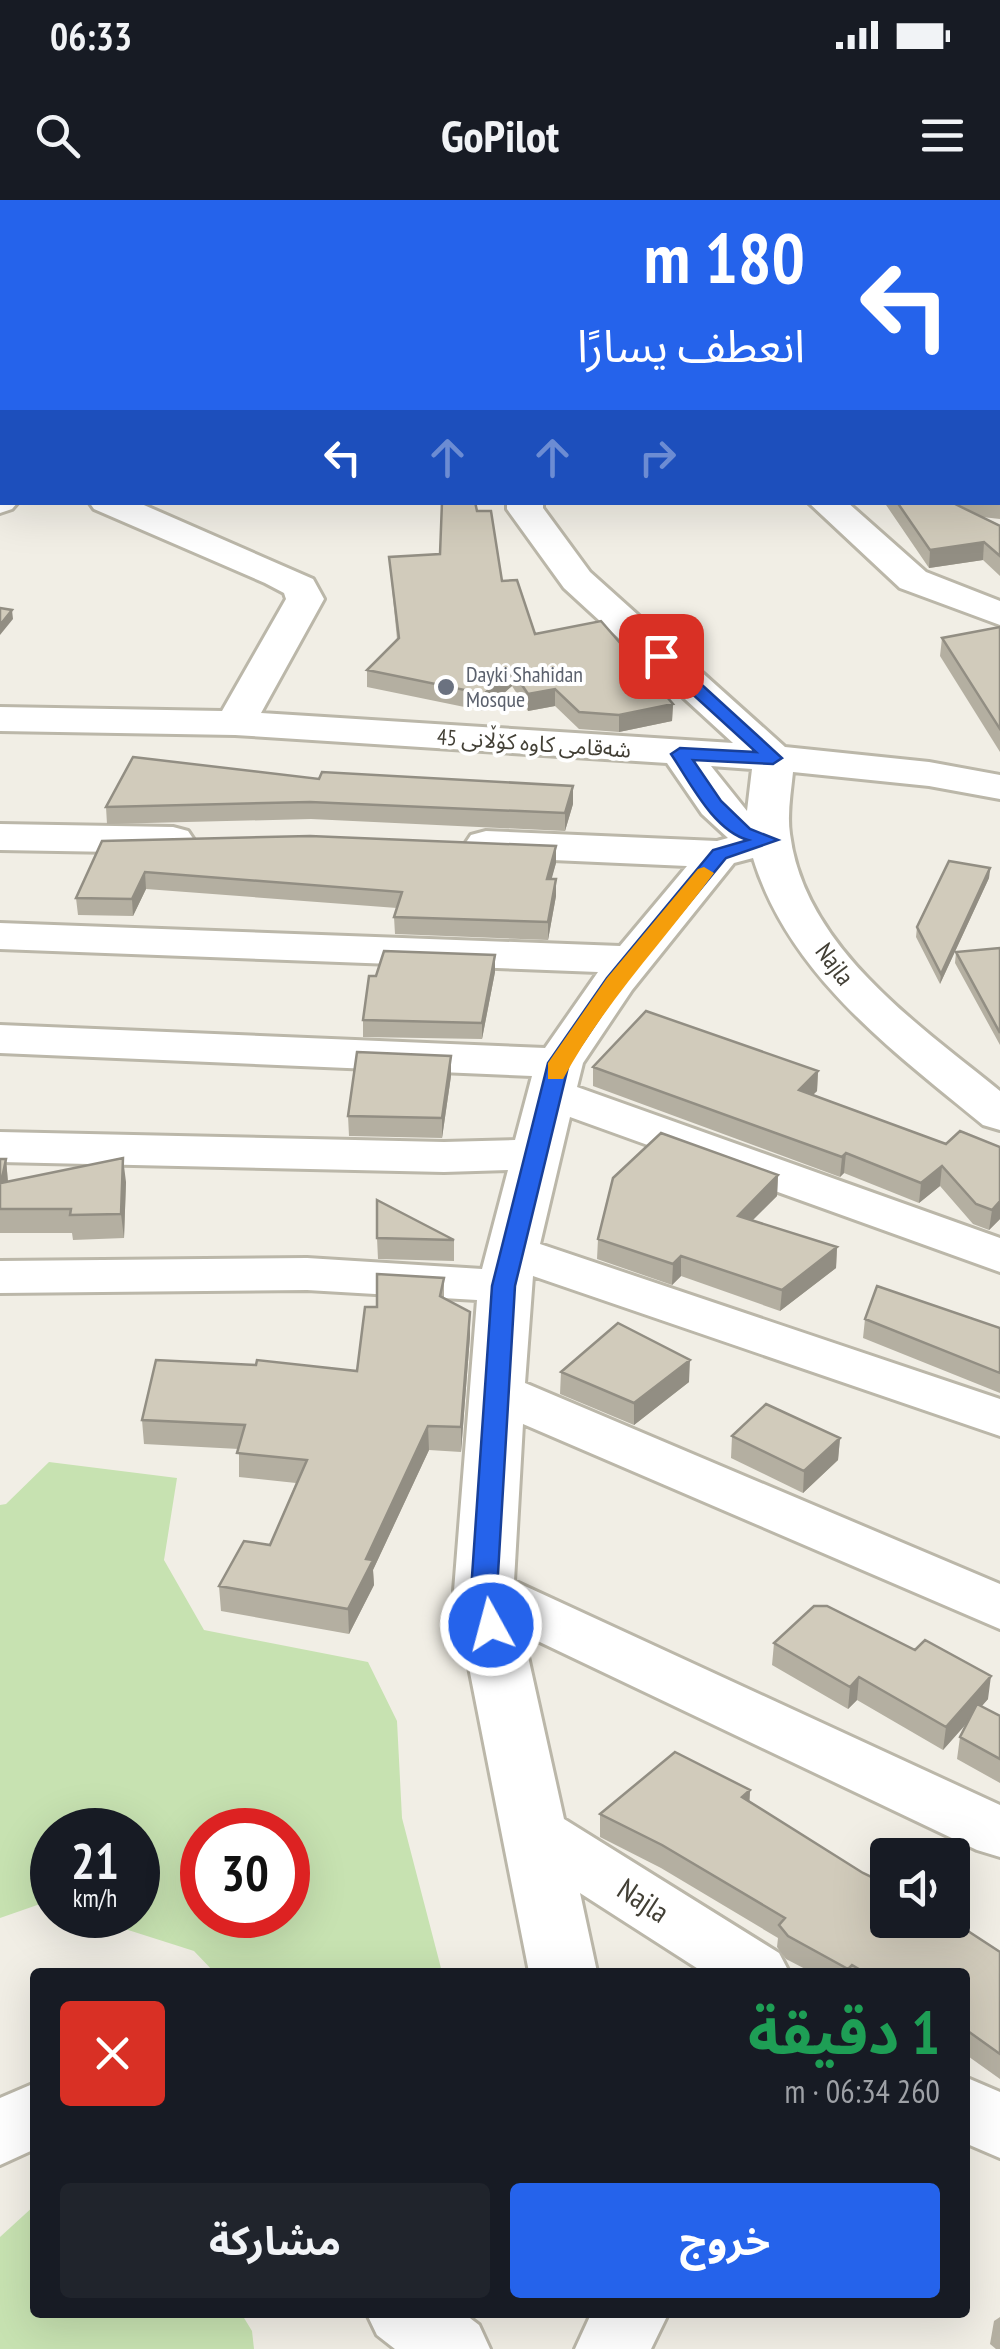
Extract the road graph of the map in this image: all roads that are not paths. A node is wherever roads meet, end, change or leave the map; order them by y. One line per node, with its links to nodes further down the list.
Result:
1 (113, 505): 6 (street)
2 (525, 505): 8 (street)
3 (828, 505): 4 (street)
4 (1000, 614)
5 (0, 719): 6 (street, شەقامی کاوە کۆڵانی 45)
6 (235, 723): 7 (street, شەقامی کاوە کۆڵانی 45)
7 (680, 754): 8 (street, شەقامی کاوە کۆڵانی 45); 13 (street)
8 (773, 758): 9 (street, شەقامی کاوە کۆڵانی 45); 13 (street, Najla)
9 (1000, 786)
10 (0, 836): 11 (street)
11 (213, 839)
12 (447, 842): 13 (street)
13 (744, 847): 15 (street); 18 (street, Najla)
14 (0, 936): 15 (street)
15 (634, 960): 17 (street)
16 (0, 1039): 17 (street)
17 (555, 1078): 20 (street); 21 (street)
18 (1000, 1115)
19 (0, 1147): 20 (street)
20 (535, 1154): 22 (street)
21 (1000, 1256)
22 (508, 1269): 23 (street); 24 (street); 25 (street)
23 (0, 1277)
24 (497, 1392): 26 (street); 27 (street)
25 (1000, 1418)
26 (484, 1591): 28 (street); 29 (street)
27 (1000, 1608)
28 (531, 1830): 30 (street); 31 (street, Najla)
29 (1000, 1832)
30 (562, 1968)
31 (749, 1968)
32 (970, 2109): 34 (street)
33 (30, 2115): 35 (street)
34 (1000, 2129)
35 (0, 2135)
36 (412, 2318): 38 (street)
37 (628, 2318): 39 (street)
38 (452, 2349)
39 (612, 2349)

